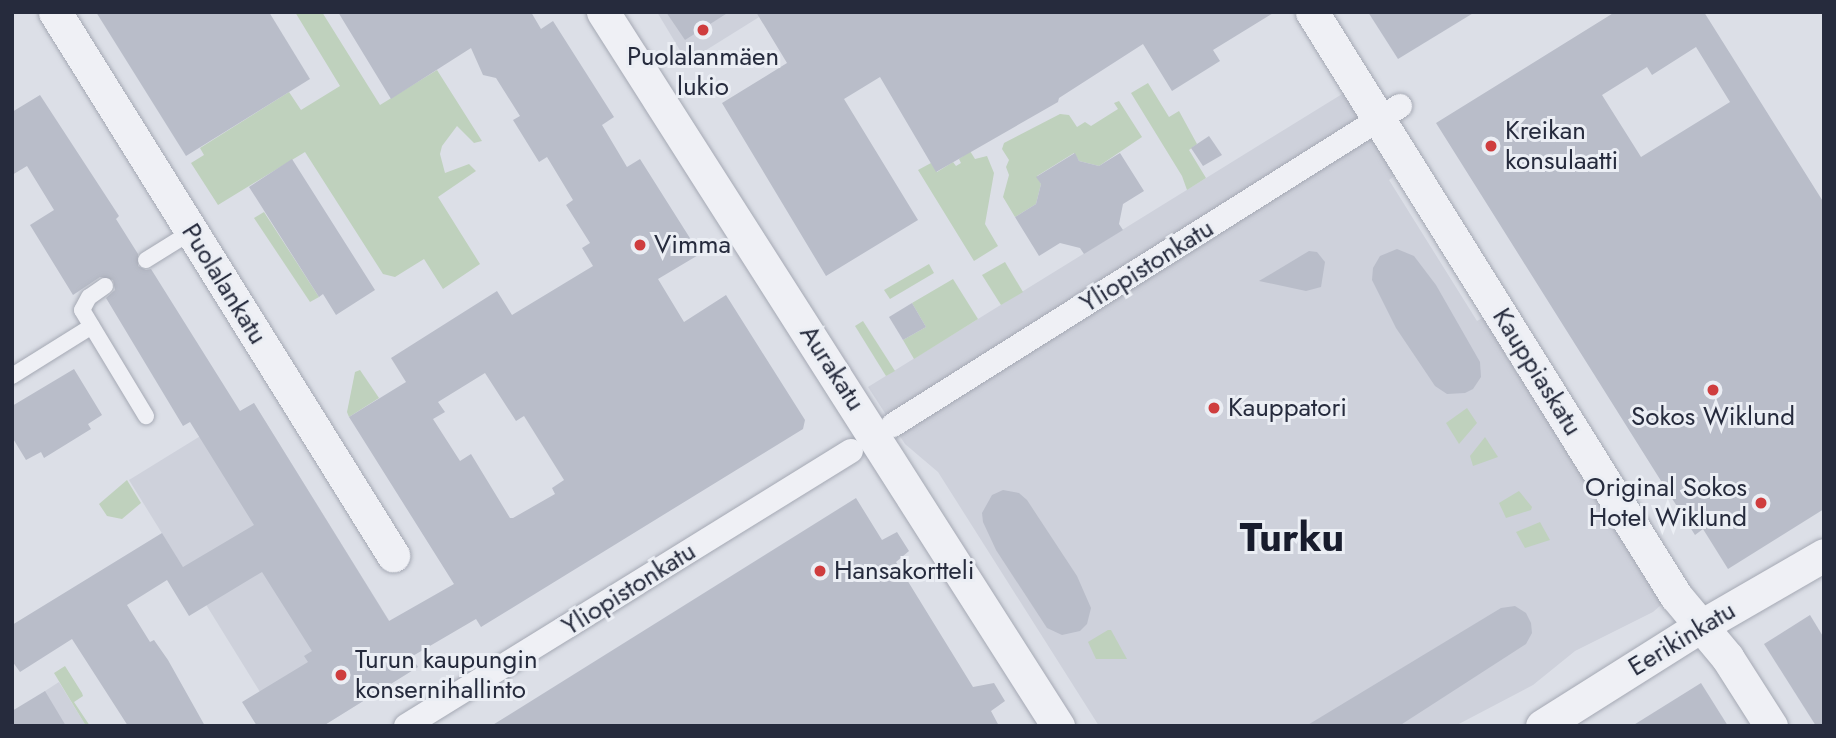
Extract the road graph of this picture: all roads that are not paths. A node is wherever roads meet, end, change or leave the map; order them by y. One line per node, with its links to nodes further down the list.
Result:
1 (55, 12): 5 (street, Puolalankatu)
2 (603, 12): 17 (street, Aurakatu)
3 (1311, 12): 4 (street, Kauppiaskatu)
4 (1390, 113): 11 (street, Yliopistonkatu); 15 (street, Kauppiaskatu)
5 (191, 232): 6 (lane); 13 (street, Puolalankatu)
6 (146, 260)
7 (105, 286): 8 (lane)
8 (92, 326): 9 (lane); 10 (lane)
9 (12, 376)
10 (146, 416)
11 (893, 425)
12 (852, 452): 16 (street, Yliopistonkatu)
13 (393, 555)
14 (1824, 555): 15 (street, Eerikinkatu)
15 (1701, 626): 18 (street, Eerikinkatu); 19 (street, Kauppiaskatu)
16 (406, 726)
17 (1058, 726)
18 (1542, 726)
19 (1771, 726)

